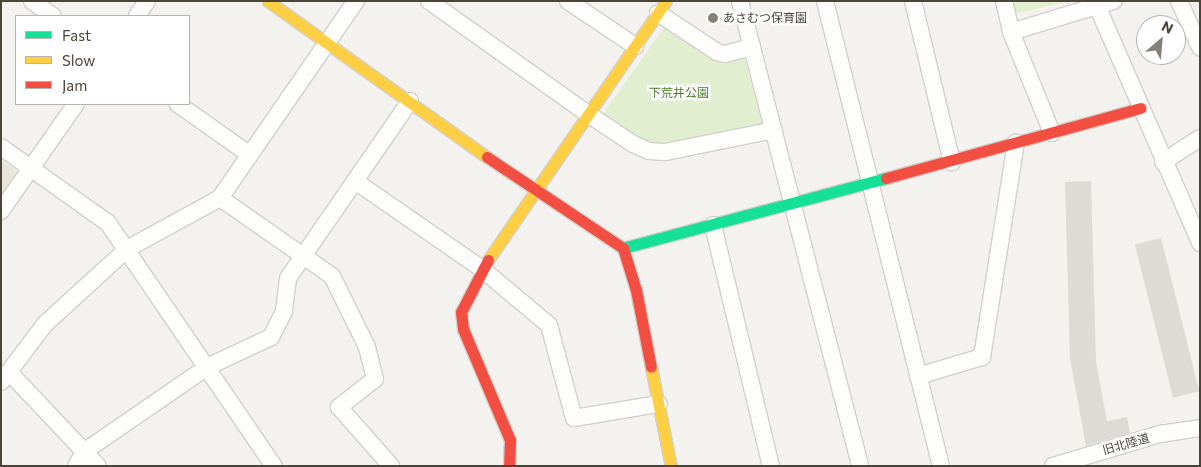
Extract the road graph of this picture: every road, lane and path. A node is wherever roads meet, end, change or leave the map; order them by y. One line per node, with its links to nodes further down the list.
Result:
1 (32, 1): 15 (street)
2 (147, 1): 16 (street)
3 (268, 1): 18 (street)
4 (356, 1): 18 (street)
5 (430, 1): 26 (street)
6 (568, 1): 20 (street)
7 (740, 1): 21 (street)
8 (825, 1): 37 (street)
9 (913, 1): 33 (street)
10 (1004, 1): 17 (street)
11 (1113, 1): 13 (street)
12 (1179, 1): 19 (street)
13 (1095, 4): 17 (street); 25 (street)
14 (662, 7): 20 (street); 21 (street)
15 (52, 15)
16 (138, 15)
17 (1011, 32): 28 (street)
18 (328, 43): 22 (street); 32 (street)
19 (1199, 43)
20 (635, 46): 26 (street)
21 (752, 48): 27 (street)
22 (410, 101): 36 (street); 38 (street)
23 (75, 105): 35 (street)
24 (179, 105): 32 (street)
25 (1141, 108): 28 (street); 34 (street)
26 (588, 114): 27 (street); 38 (street)
27 (774, 130): 40 (street)
28 (1052, 133): 30 (street)
29 (1200, 138): 34 (street)
30 (1016, 143): 33 (street); 49 (street)
31 (1, 147): 35 (street)
32 (250, 155): 39 (street)
33 (952, 162): 37 (street)
34 (1163, 162): 43 (street)
35 (31, 168): 41 (street); 45 (street)
36 (355, 180): 46 (street); 47 (street)
37 (870, 184): 40 (street); 49 (street)
38 (535, 192): 44 (street); 47 (street)
39 (220, 198): 45 (street); 46 (street)
40 (794, 204): 42 (street); 61 (street)
41 (1, 210)
42 (713, 225): 44 (street); 60 (street)
43 (1200, 243)
44 (623, 248): 51 (street)
45 (127, 249): 48 (street); 50 (street)
46 (302, 257): 48 (street); 57 (street)
47 (482, 269): 51 (street); 58 (street)
48 (207, 367): 53 (street); 56 (street)
49 (918, 376): 62 (street)
50 (5, 377): 53 (street)
51 (659, 404): 59 (street)
52 (1200, 428): 63 (street, 旧北陸道)
53 (85, 452): 54 (street); 55 (street)
54 (76, 466)
55 (98, 466)
56 (274, 466)
57 (391, 466)
58 (509, 466)
59 (671, 466)
60 (771, 466)
61 (860, 466)
62 (941, 466)
63 (1054, 466)

